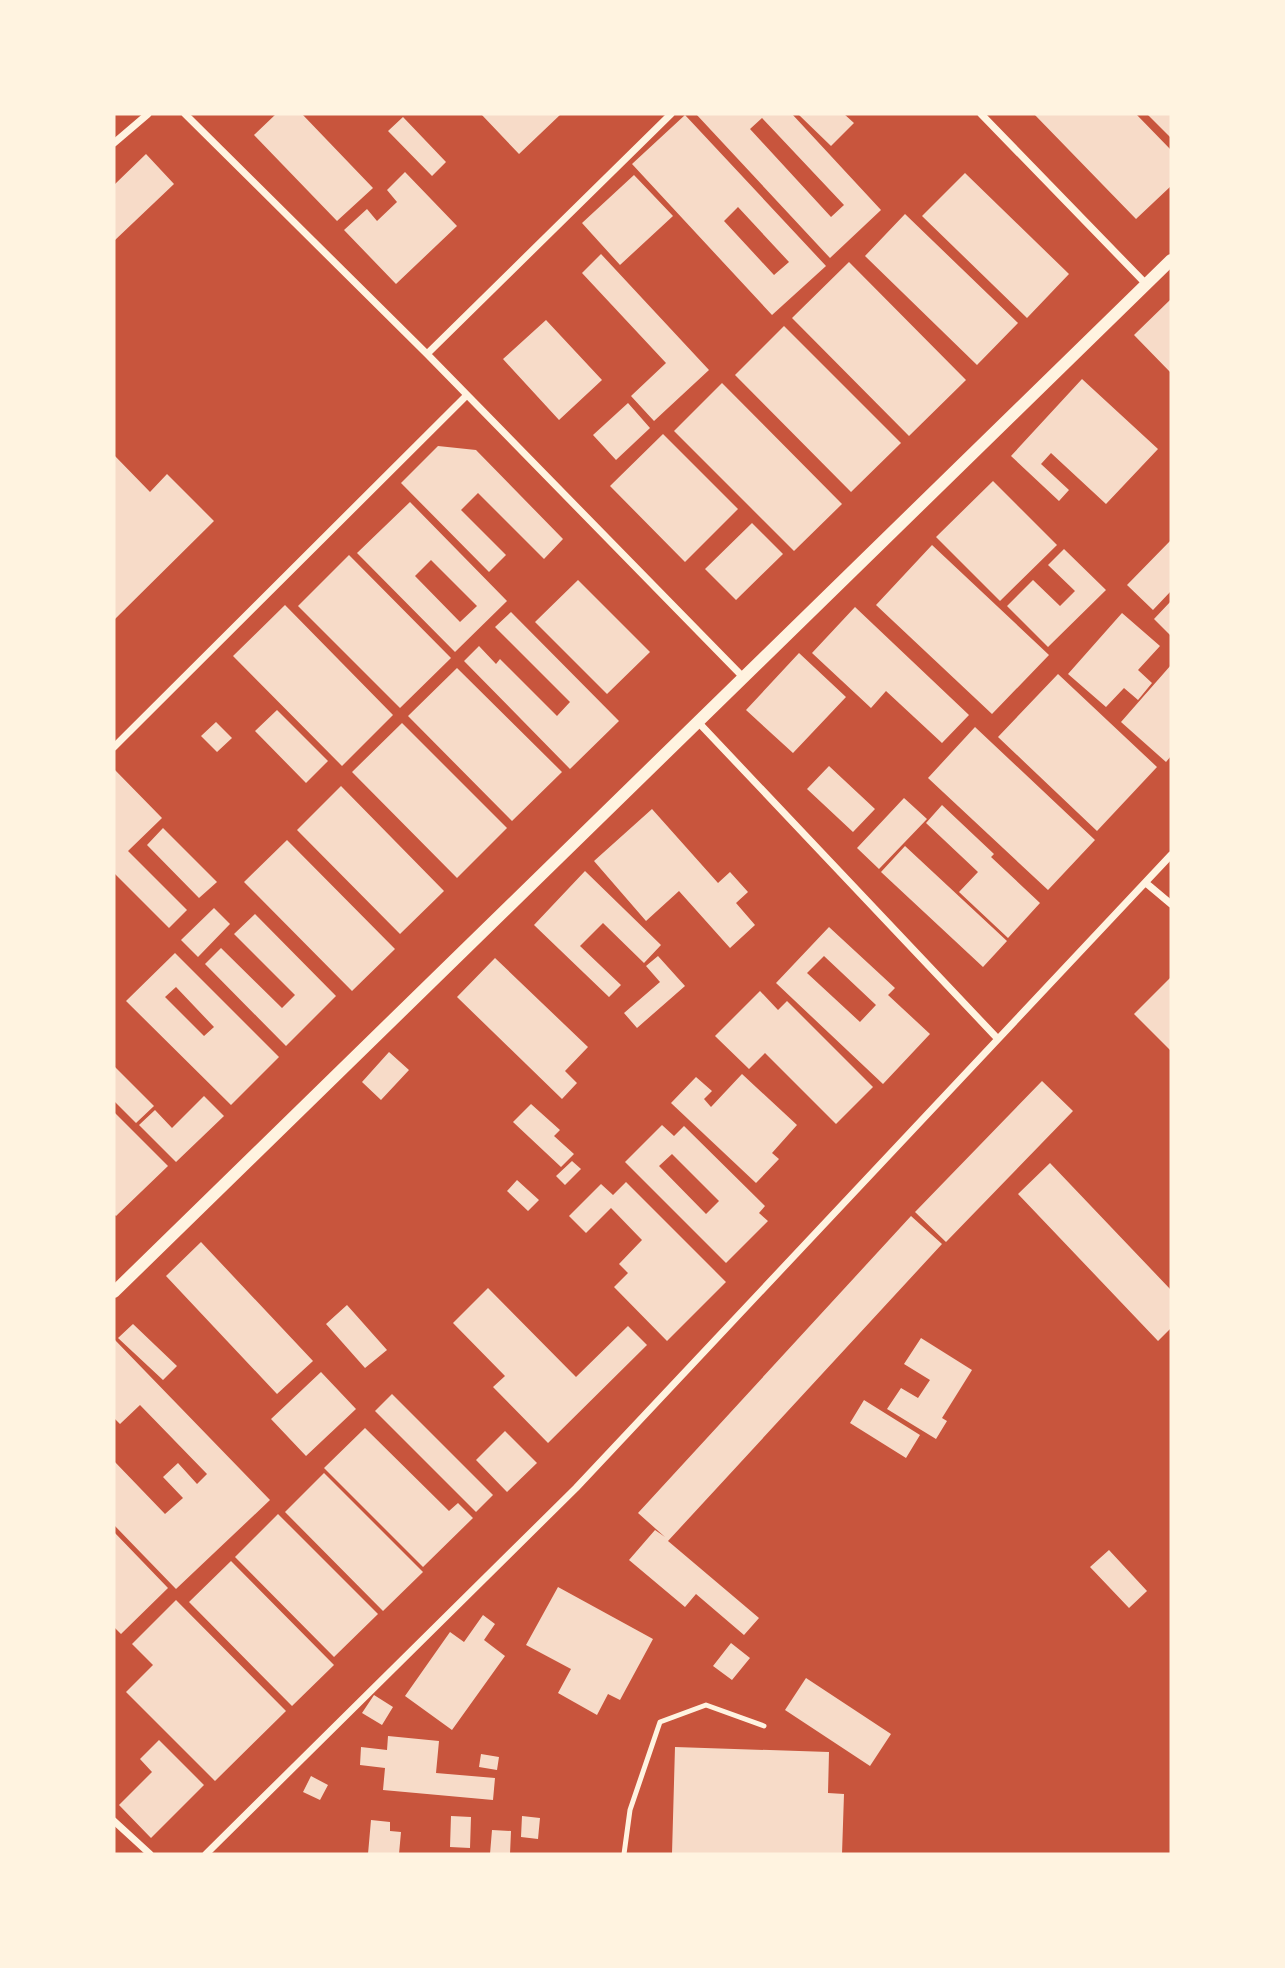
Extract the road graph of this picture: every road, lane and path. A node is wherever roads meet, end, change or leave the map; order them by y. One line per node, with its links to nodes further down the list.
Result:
1 (148, 114): 5 (street)
2 (185, 114): 8 (street)
3 (671, 114): 8 (street)
4 (981, 114): 7 (street)
5 (114, 143)
6 (1171, 260): 7 (street)
7 (1147, 285): 10 (street)
8 (427, 354): 9 (street)
9 (467, 395): 10 (street); 12 (street)
10 (743, 677): 11 (street)
11 (698, 722): 16 (street); 17 (street)
12 (114, 747)
13 (1171, 855): 14 (street)
14 (1146, 883): 15 (street); 16 (street)
15 (1171, 904)
16 (997, 1038): 21 (street)
17 (114, 1292)
18 (764, 1726): 22 (lane)
19 (114, 1821): 20 (street)
20 (150, 1854)
21 (206, 1854)
22 (624, 1854)

